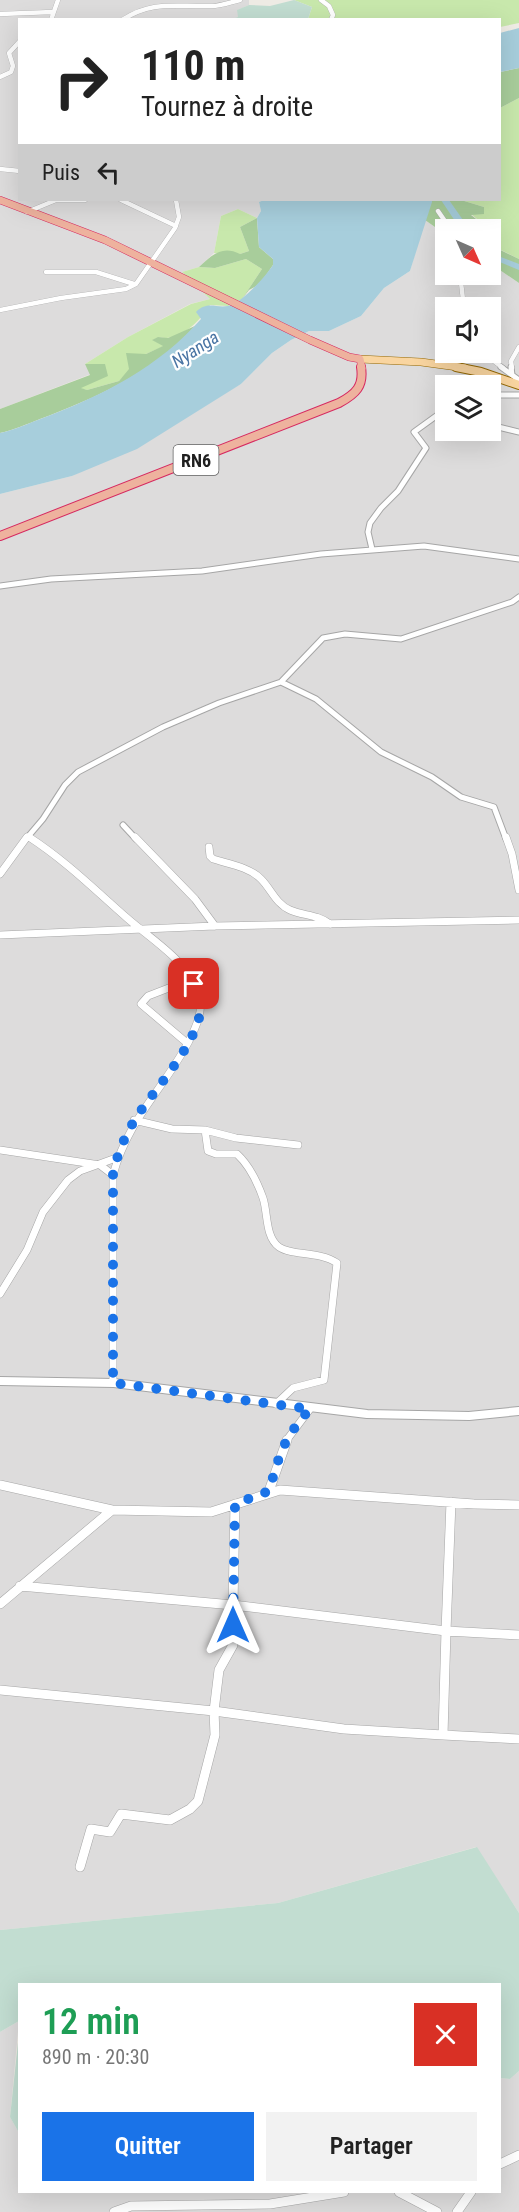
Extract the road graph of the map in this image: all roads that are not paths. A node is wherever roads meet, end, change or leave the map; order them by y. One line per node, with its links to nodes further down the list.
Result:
1 (58, 0): 6 (street)
2 (240, 0): 4 (street)
3 (321, 0): 10 (street)
4 (151, 1)
5 (138, 6): 9 (street)
6 (53, 12): 7 (street); 8 (street)
7 (0, 14)
8 (52, 18)
9 (124, 18)
10 (332, 18)
11 (18, 43): 12 (street)
12 (0, 77)
13 (0, 169): 14 (street)
14 (18, 171)
15 (0, 200): 20 (highway)
16 (54, 201): 20 (street)
17 (122, 201): 23 (street)
18 (176, 201): 21 (street)
19 (438, 211): 22 (street)
20 (27, 212): 25 (highway)
21 (179, 217): 23 (street); 24 (street)
22 (443, 219)
23 (167, 221): 24 (street)
24 (176, 226): 25 (street)
25 (153, 262): 27 (street); 30 (highway)
26 (46, 272): 27 (street)
27 (136, 284): 28 (street)
28 (0, 310)
29 (519, 347): 32 (street)
30 (360, 359): 34 (main road); 40 (highway, RN6)
31 (496, 363): 32 (street)
32 (512, 375): 33 (street)
33 (519, 380)
34 (519, 385)
35 (501, 395): 36 (street)
36 (519, 395)
37 (435, 417): 41 (street)
38 (501, 428): 39 (street)
39 (519, 432)
40 (0, 536)
41 (372, 549): 42 (street); 43 (street)
42 (519, 559)
43 (0, 586)
44 (519, 597): 45 (street)
45 (281, 682): 47 (street); 52 (street)
46 (123, 825): 55 (street)
47 (29, 837): 50 (street); 56 (street)
48 (208, 847): 54 (street)
49 (0, 857): 50 (street)
50 (12, 857): 51 (street)
51 (0, 874)
52 (519, 890)
53 (519, 920): 54 (street)
54 (330, 924): 55 (street)
55 (214, 926): 56 (street)
56 (141, 930): 57 (street); 58 (street)
57 (0, 935)
58 (192, 980): 59 (street); 59 (street)
59 (187, 1043): 60 (street)
60 (134, 1120): 61 (street); 64 (street)
61 (205, 1130): 62 (street); 72 (street)
62 (298, 1145)
63 (0, 1150): 65 (street)
64 (116, 1158): 66 (street); 67 (street)
65 (77, 1163): 66 (street); 68 (street)
66 (100, 1165): 67 (street); 68 (street)
67 (113, 1174): 71 (street)
68 (68, 1180): 69 (street)
69 (0, 1294)
70 (0, 1381): 71 (street)
71 (113, 1383): 72 (street)
72 (276, 1404): 73 (street)
73 (310, 1409): 74 (street); 76 (street)
74 (519, 1411)
75 (0, 1485): 80 (street)
76 (269, 1491): 77 (street); 78 (street)
77 (451, 1502): 79 (street); 84 (street)
78 (235, 1504): 80 (street); 83 (street)
79 (519, 1504)
80 (112, 1510): 81 (street)
81 (20, 1586): 82 (street); 83 (street)
82 (0, 1605)
83 (233, 1605): 84 (street); 87 (street)
84 (446, 1631): 85 (street); 88 (street)
85 (519, 1635)
86 (0, 1690): 87 (street)
87 (214, 1711): 88 (street); 90 (street)
88 (443, 1735): 89 (street)
89 (519, 1739)
90 (80, 1867)
91 (519, 2155): 92 (street)
92 (501, 2164)
93 (338, 2193): 96 (street)
94 (401, 2193): 97 (street)
95 (470, 2193): 98 (street)
96 (114, 2212)
97 (437, 2212)
98 (457, 2212)

